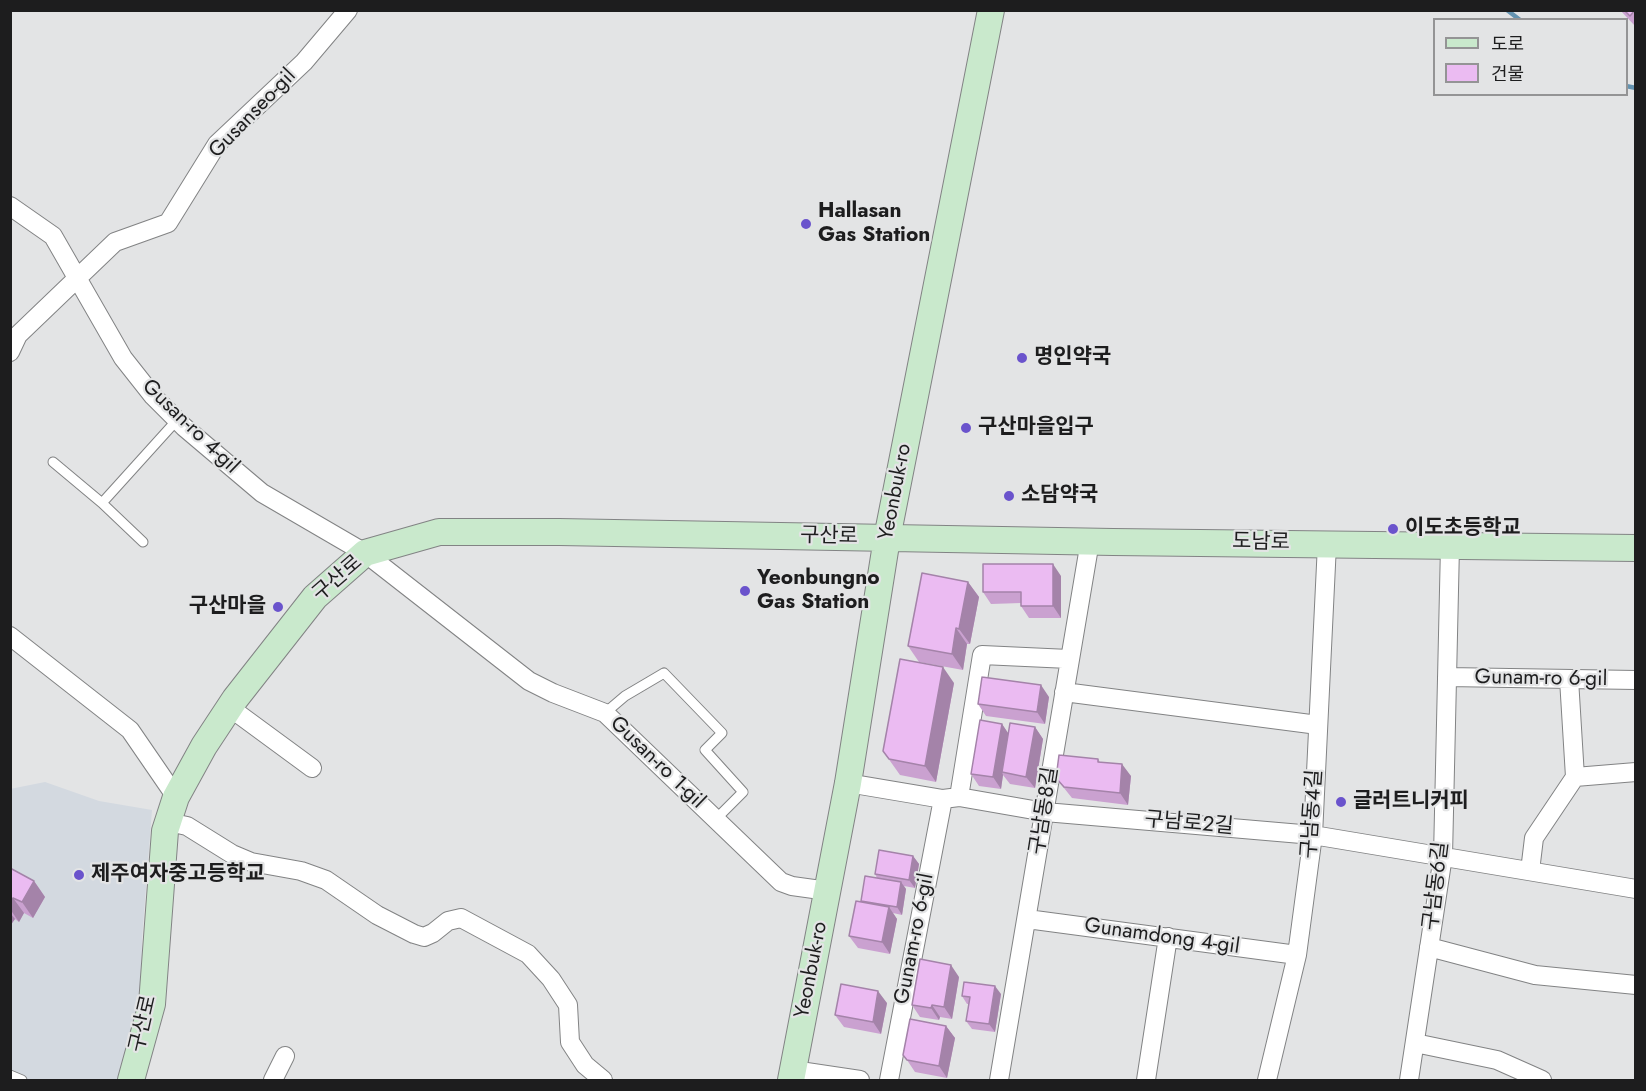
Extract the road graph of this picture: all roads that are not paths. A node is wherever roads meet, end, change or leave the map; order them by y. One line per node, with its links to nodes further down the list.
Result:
1 (348, 10): 4 (street, Gusanseo-gil)
2 (991, 10): 9 (main road, Yeonbuk-ro)
3 (10, 206): 4 (street, Gusan-ro 4-gil)
4 (76, 279): 5 (street, Gusanseo-gil); 6 (street, Gusan-ro 4-gil)
5 (10, 352)
6 (177, 420): 8 (lane); 15 (street, Gusan-ro 4-gil)
7 (53, 462): 8 (lane)
8 (102, 503): 11 (lane)
9 (887, 538): 10 (main road, 도남로); 15 (main road, 구산로); 28 (main road, Yeonbuk-ro)
10 (1090, 541): 12 (main road, 도남로); 17 (street, 구남동8길)
11 (142, 542)
12 (1327, 544): 13 (main road, 도남로); 24 (street, 구남동4길)
13 (1450, 546): 14 (main road, 도남로); 18 (street, 구남동6길)
14 (1635, 548)
15 (365, 554): 22 (main road, 구산로); 23 (street, Gusan-ro 1-gil)
16 (10, 636): 29 (street)
17 (1069, 659): 21 (street, 구남동8길); 30 (street, Gunam-ro 6-gil)
18 (1447, 677): 19 (street, Gunam-ro 6-gil); 35 (street, 구남동6길)
19 (1569, 679): 20 (street, Gunam-ro 6-gil); 27 (street)
20 (1635, 680)
21 (1064, 692): 24 (street); 31 (street, 구남동8길)
22 (229, 707): 25 (street); 29 (main road, 구산로)
23 (605, 713): 32 (street, Gusan-ro 1-gil); 32 (lane)
24 (1318, 725): 34 (street, 구남동4길)
25 (312, 768)
26 (1635, 772): 27 (street)
27 (1575, 777): 36 (street)
28 (848, 783): 30 (street, 구남로2길); 38 (main road, Yeonbuk-ro)
29 (176, 797): 33 (main road, 구산로)
30 (951, 798): 31 (street, 구남로2길); 53 (street, Gunam-ro 6-gil)
31 (1045, 812): 34 (street, 구남로2길); 39 (street, 구남동8길)
32 (716, 819): 38 (street, Gusan-ro 1-gil)
33 (168, 822): 49 (main road, 구산로); 51 (street)
34 (1313, 835): 35 (street, 구남로2길); 42 (street, 구남동4길)
35 (1443, 856): 36 (street, 구남로2길); 41 (street, 구남동6길)
36 (1530, 871): 37 (street, 구남로2길)
37 (1635, 888)
38 (828, 891): 47 (main road, Yeonbuk-ro)
39 (1027, 919): 40 (street, Gunamdong 4-gil); 54 (street, 구남동8길)
40 (1168, 937): 42 (street, Gunamdong 4-gil); 55 (street)
41 (1429, 947): 43 (street); 44 (street, 구남동6길)
42 (1298, 955): 56 (street, 구남동4길)
43 (1635, 985)
44 (1414, 1043): 57 (street, 구남동6길); 58 (street)
45 (285, 1056): 50 (street)
46 (10, 1075): 48 (lane)
47 (792, 1075): 52 (street)
48 (22, 1080)
49 (131, 1080)
50 (273, 1080)
51 (603, 1080)
52 (861, 1080)
53 (889, 1080)
54 (999, 1080)
55 (1146, 1080)
56 (1266, 1080)
57 (1409, 1080)
58 (1542, 1080)

